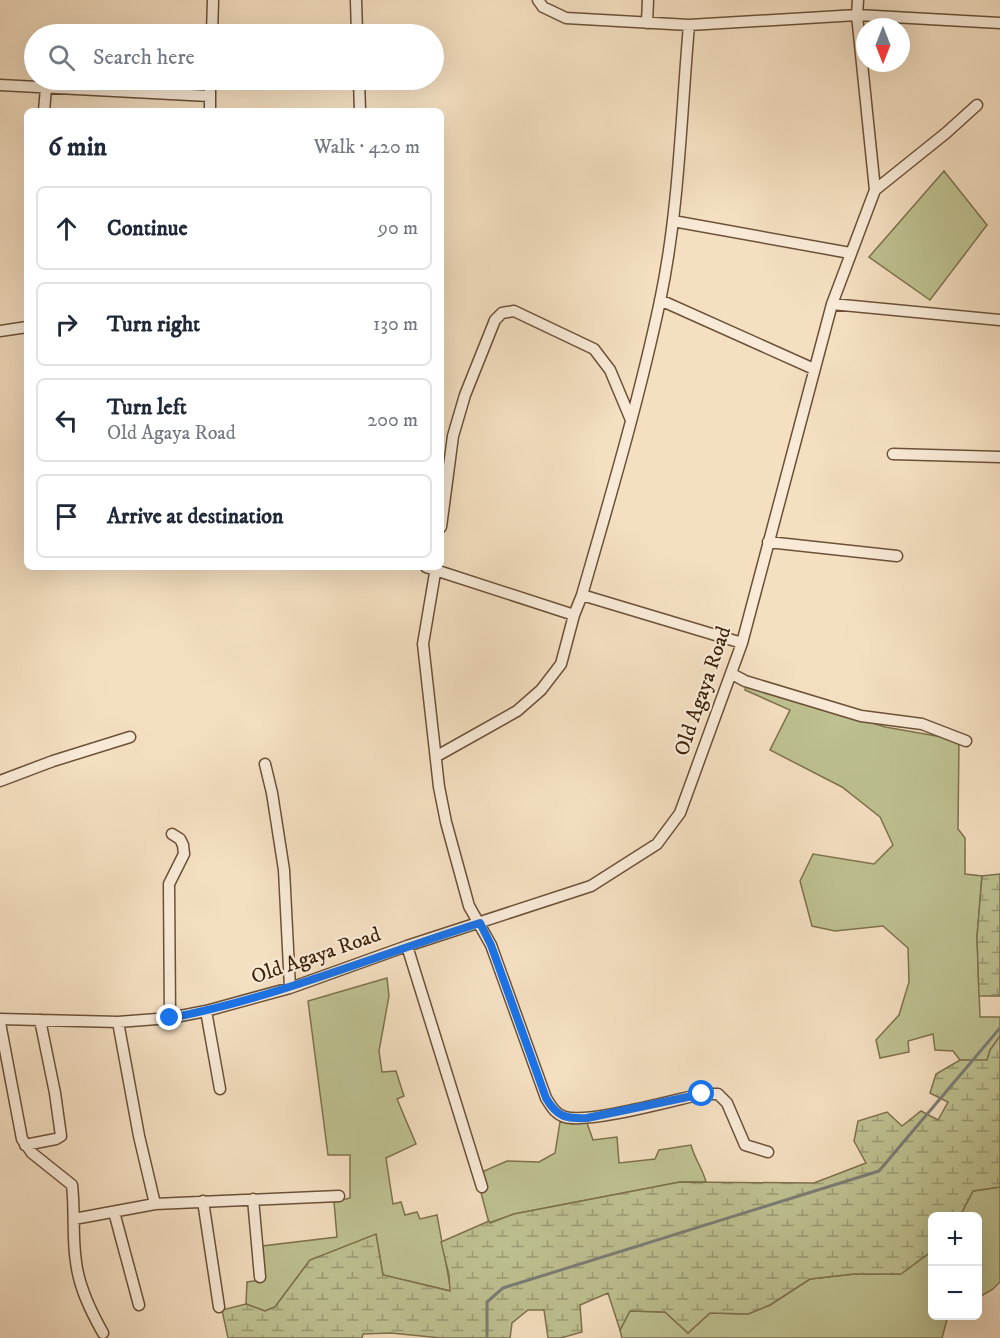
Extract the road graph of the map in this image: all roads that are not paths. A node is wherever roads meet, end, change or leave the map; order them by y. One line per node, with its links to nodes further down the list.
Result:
1 (213, 0): 9 (street)
2 (356, 0): 10 (street)
3 (538, 0): 7 (street)
4 (648, 0): 7 (street)
5 (858, 0): 6 (street, Old Agaya Road)
6 (857, 15): 8 (street); 11 (street); 23 (street, Old Agaya Road)
7 (647, 23): 11 (street)
8 (1000, 23)
9 (212, 24)
10 (357, 24)
11 (689, 25): 24 (street)
12 (0, 85): 13 (street)
13 (24, 87)
14 (46, 90): 20 (street)
15 (87, 90): 18 (street)
16 (209, 90): 18 (street)
17 (359, 90): 22 (street)
18 (209, 96): 21 (street)
19 (977, 105): 23 (street)
20 (44, 108)
21 (210, 108)
22 (360, 108)
23 (875, 190): 25 (street, Old Agaya Road)
24 (673, 221): 25 (street); 26 (street)
25 (850, 253): 27 (street, Old Agaya Road)
26 (660, 300): 31 (street); 32 (street)
27 (832, 304): 28 (street); 31 (street, Old Agaya Road)
28 (1000, 320)
29 (24, 327): 30 (street)
30 (0, 331)
31 (814, 369): 36 (street, Old Agaya Road)
32 (631, 420): 35 (street); 40 (street)
33 (893, 454): 34 (street)
34 (1000, 456)
35 (444, 504)
36 (768, 542): 37 (street); 42 (street, Old Agaya Road)
37 (897, 556)
38 (433, 570): 46 (street)
39 (439, 570): 41 (street)
40 (582, 596): 41 (street); 42 (street)
41 (574, 615): 46 (street)
42 (742, 643): 43 (street, Old Agaya Road)
43 (732, 674): 45 (street); 50 (street, Old Agaya Road)
44 (129, 737): 48 (street)
45 (966, 741)
46 (436, 756): 50 (street)
47 (265, 764): 52 (street)
48 (0, 780)
49 (172, 834): 54 (street)
50 (480, 923): 51 (street, Old Agaya Road); 60 (street)
51 (407, 946): 52 (street, Old Agaya Road); 61 (street)
52 (290, 988): 53 (street, Old Agaya Road)
53 (206, 1011): 54 (street, Old Agaya Road); 58 (street)
54 (170, 1018): 57 (street, Old Agaya Road)
55 (40, 1020): 56 (street, Old Agaya Road); 57 (street, Old Agaya Road); 59 (street)
56 (0, 1021): 59 (street)
57 (117, 1022): 65 (street)
58 (220, 1089)
59 (25, 1145): 67 (street)
60 (768, 1152)
61 (482, 1187)
62 (339, 1196): 63 (street)
63 (253, 1199): 64 (street); 68 (street)
64 (203, 1201): 65 (street); 70 (street)
65 (155, 1204): 66 (street)
66 (114, 1212): 67 (street); 69 (street)
67 (74, 1219): 71 (street)
68 (260, 1277)
69 (139, 1305)
70 (219, 1307)
71 (103, 1332)

